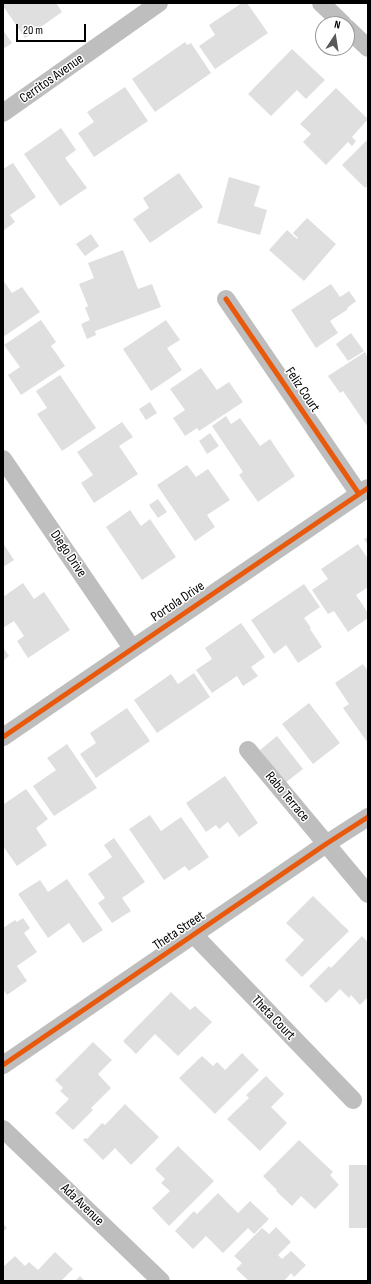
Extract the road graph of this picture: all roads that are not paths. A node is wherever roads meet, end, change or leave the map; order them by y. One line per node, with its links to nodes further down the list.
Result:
1 (159, 3): 6 (street, Cerritos Avenue)
2 (321, 3): 3 (street)
3 (335, 16)
4 (355, 36): 5 (street)
5 (368, 48)
6 (3, 113)
7 (226, 299): 9 (street, Feliz Court)
8 (3, 459): 10 (street, Diego Drive)
9 (363, 491): 10 (street, Portola Drive)
10 (132, 648): 11 (street, Portola Drive)
11 (3, 737)
12 (248, 750): 14 (street, Rabo Terrace)
13 (368, 817): 14 (street, Theta Street)
14 (326, 844): 15 (street, Rabo Terrace); 16 (street, Theta Street)
15 (368, 894)
16 (194, 935): 17 (street, Theta Street); 18 (street, Theta Court)
17 (3, 1065)
18 (353, 1100)
19 (3, 1129): 20 (street, Ada Avenue)
20 (161, 1281)

